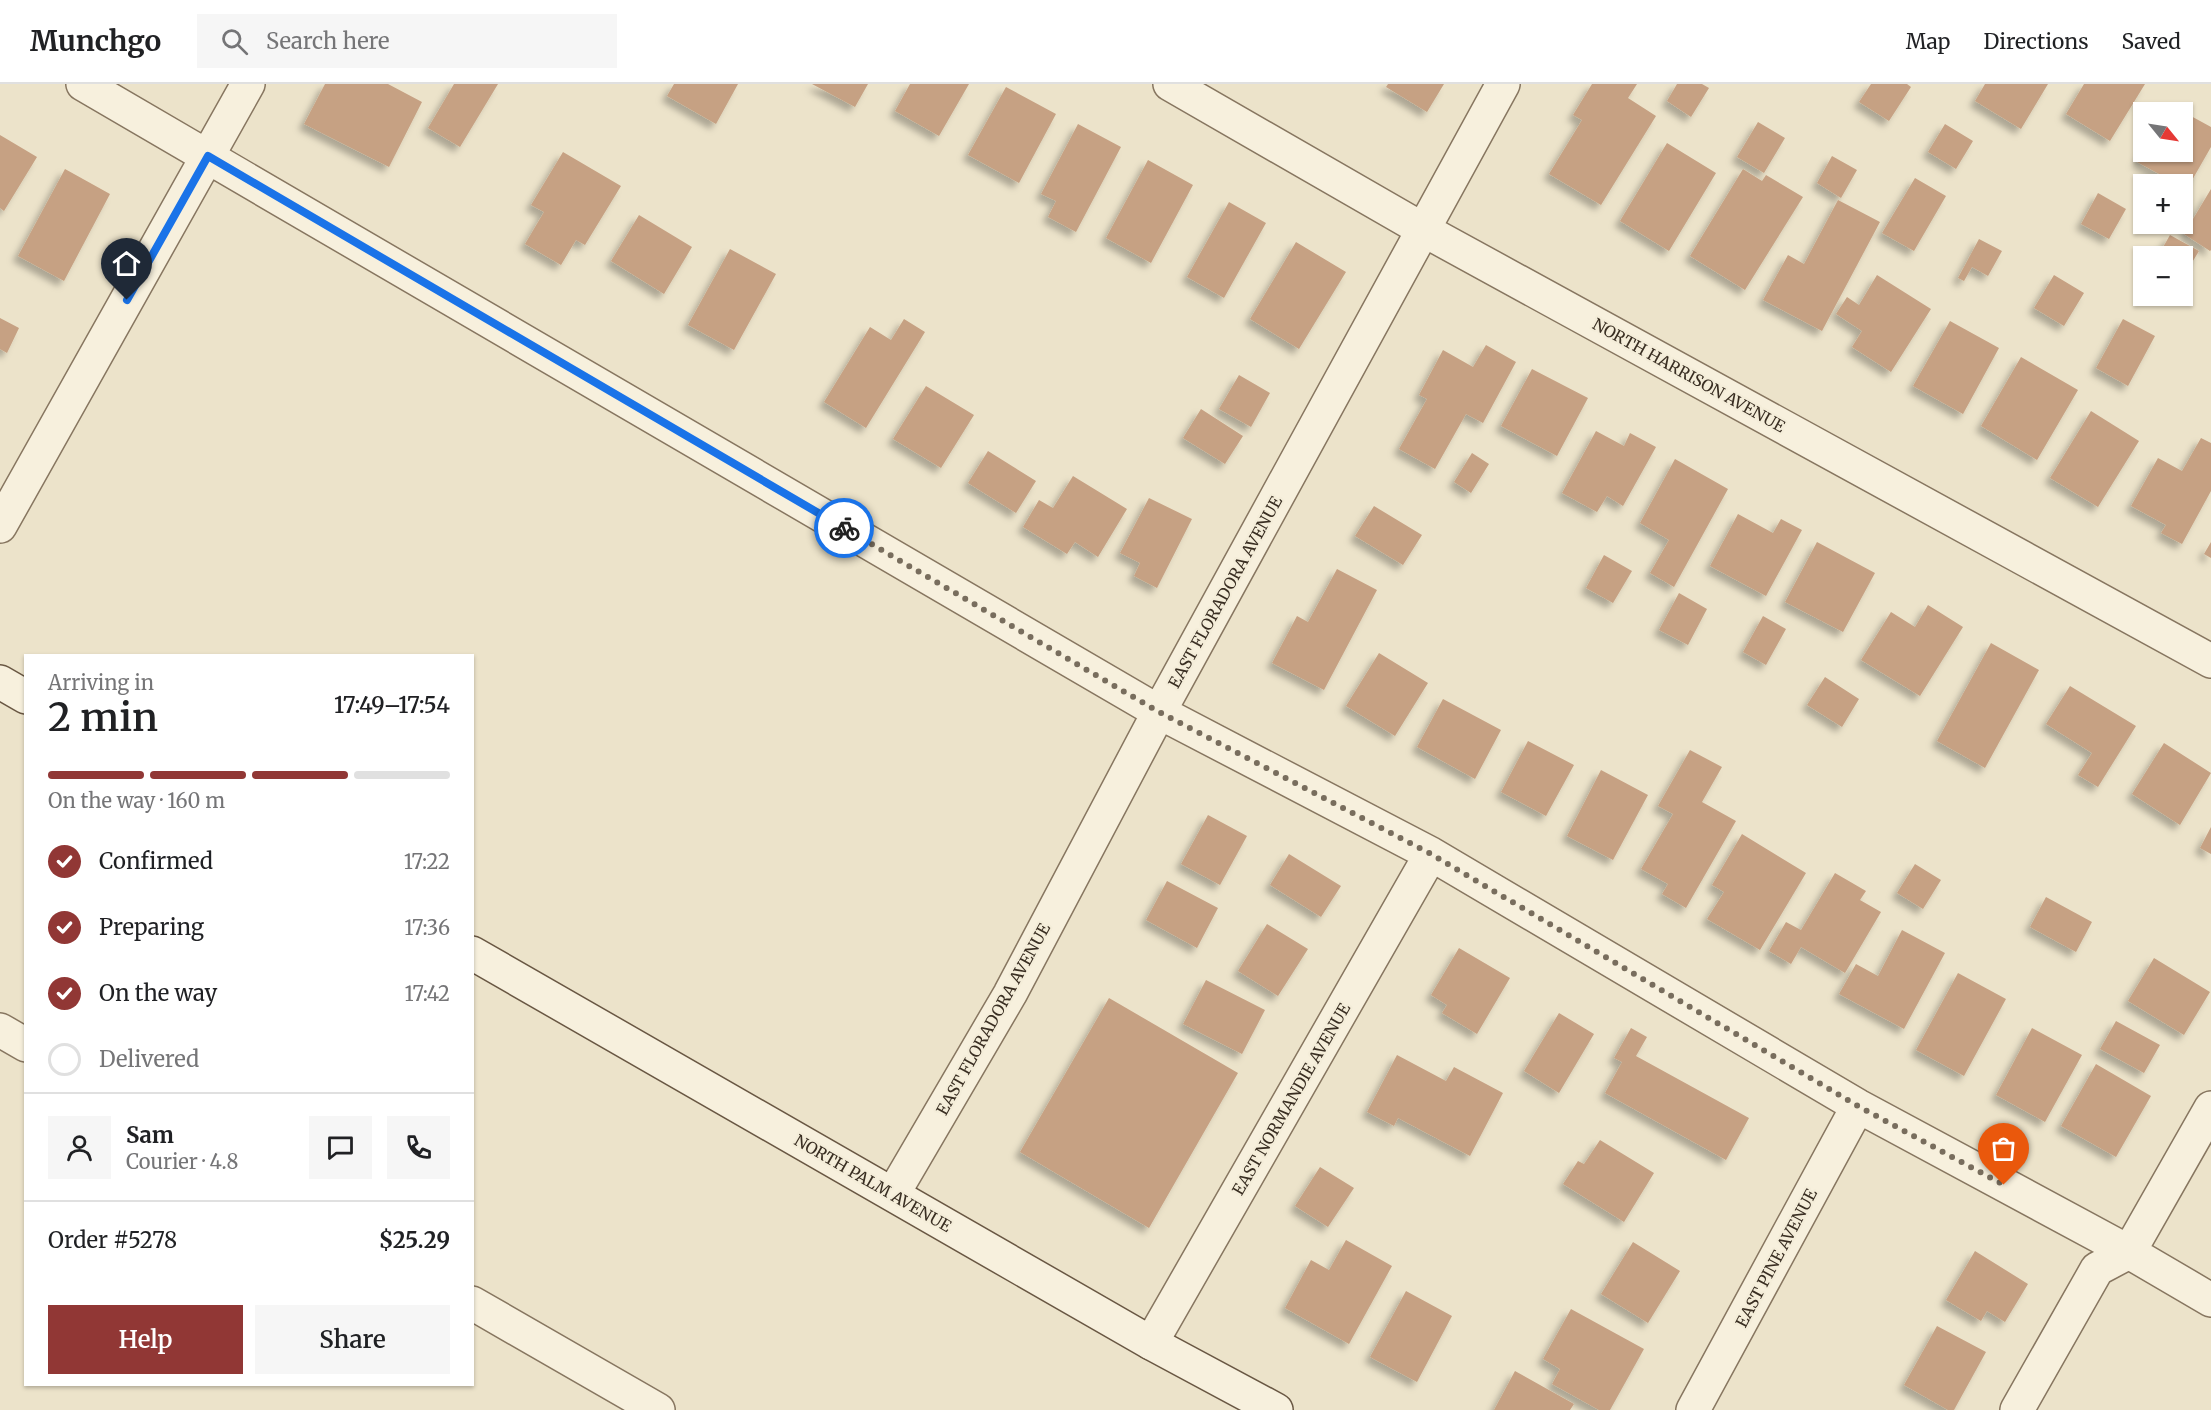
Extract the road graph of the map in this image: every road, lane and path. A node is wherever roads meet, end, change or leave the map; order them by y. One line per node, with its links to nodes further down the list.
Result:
1 (83, 84): 5 (street)
2 (248, 84): 5 (street)
3 (1170, 84): 6 (street, NORTH HARRISON AVENUE)
4 (1503, 84): 6 (street, EAST FLORADORA AVENUE)
5 (208, 156): 7 (street); 11 (street)
6 (1422, 229): 8 (street, NORTH HARRISON AVENUE); 11 (street, EAST FLORADORA AVENUE)
7 (0, 526)
8 (2211, 661)
9 (0, 682): 10 (street)
10 (24, 696)
11 (1159, 712): 12 (street); 18 (street, EAST FLORADORA AVENUE)
12 (1431, 854): 16 (street); 22 (street, EAST NORMANDIE AVENUE)
13 (474, 954): 18 (street, NORTH PALM AVENUE)
14 (0, 1030): 15 (street)
15 (24, 1044)
16 (1858, 1106): 19 (street); 25 (street, EAST PINE AVENUE)
17 (2211, 1108): 19 (street)
18 (893, 1194): 22 (street, NORTH PALM AVENUE)
19 (2129, 1252): 20 (street); 26 (street)
20 (2211, 1300)
21 (474, 1304): 23 (street)
22 (1152, 1343): 24 (street, NORTH PALM AVENUE)
23 (658, 1410)
24 (1276, 1410)
25 (1694, 1410)
26 (2017, 1410)

